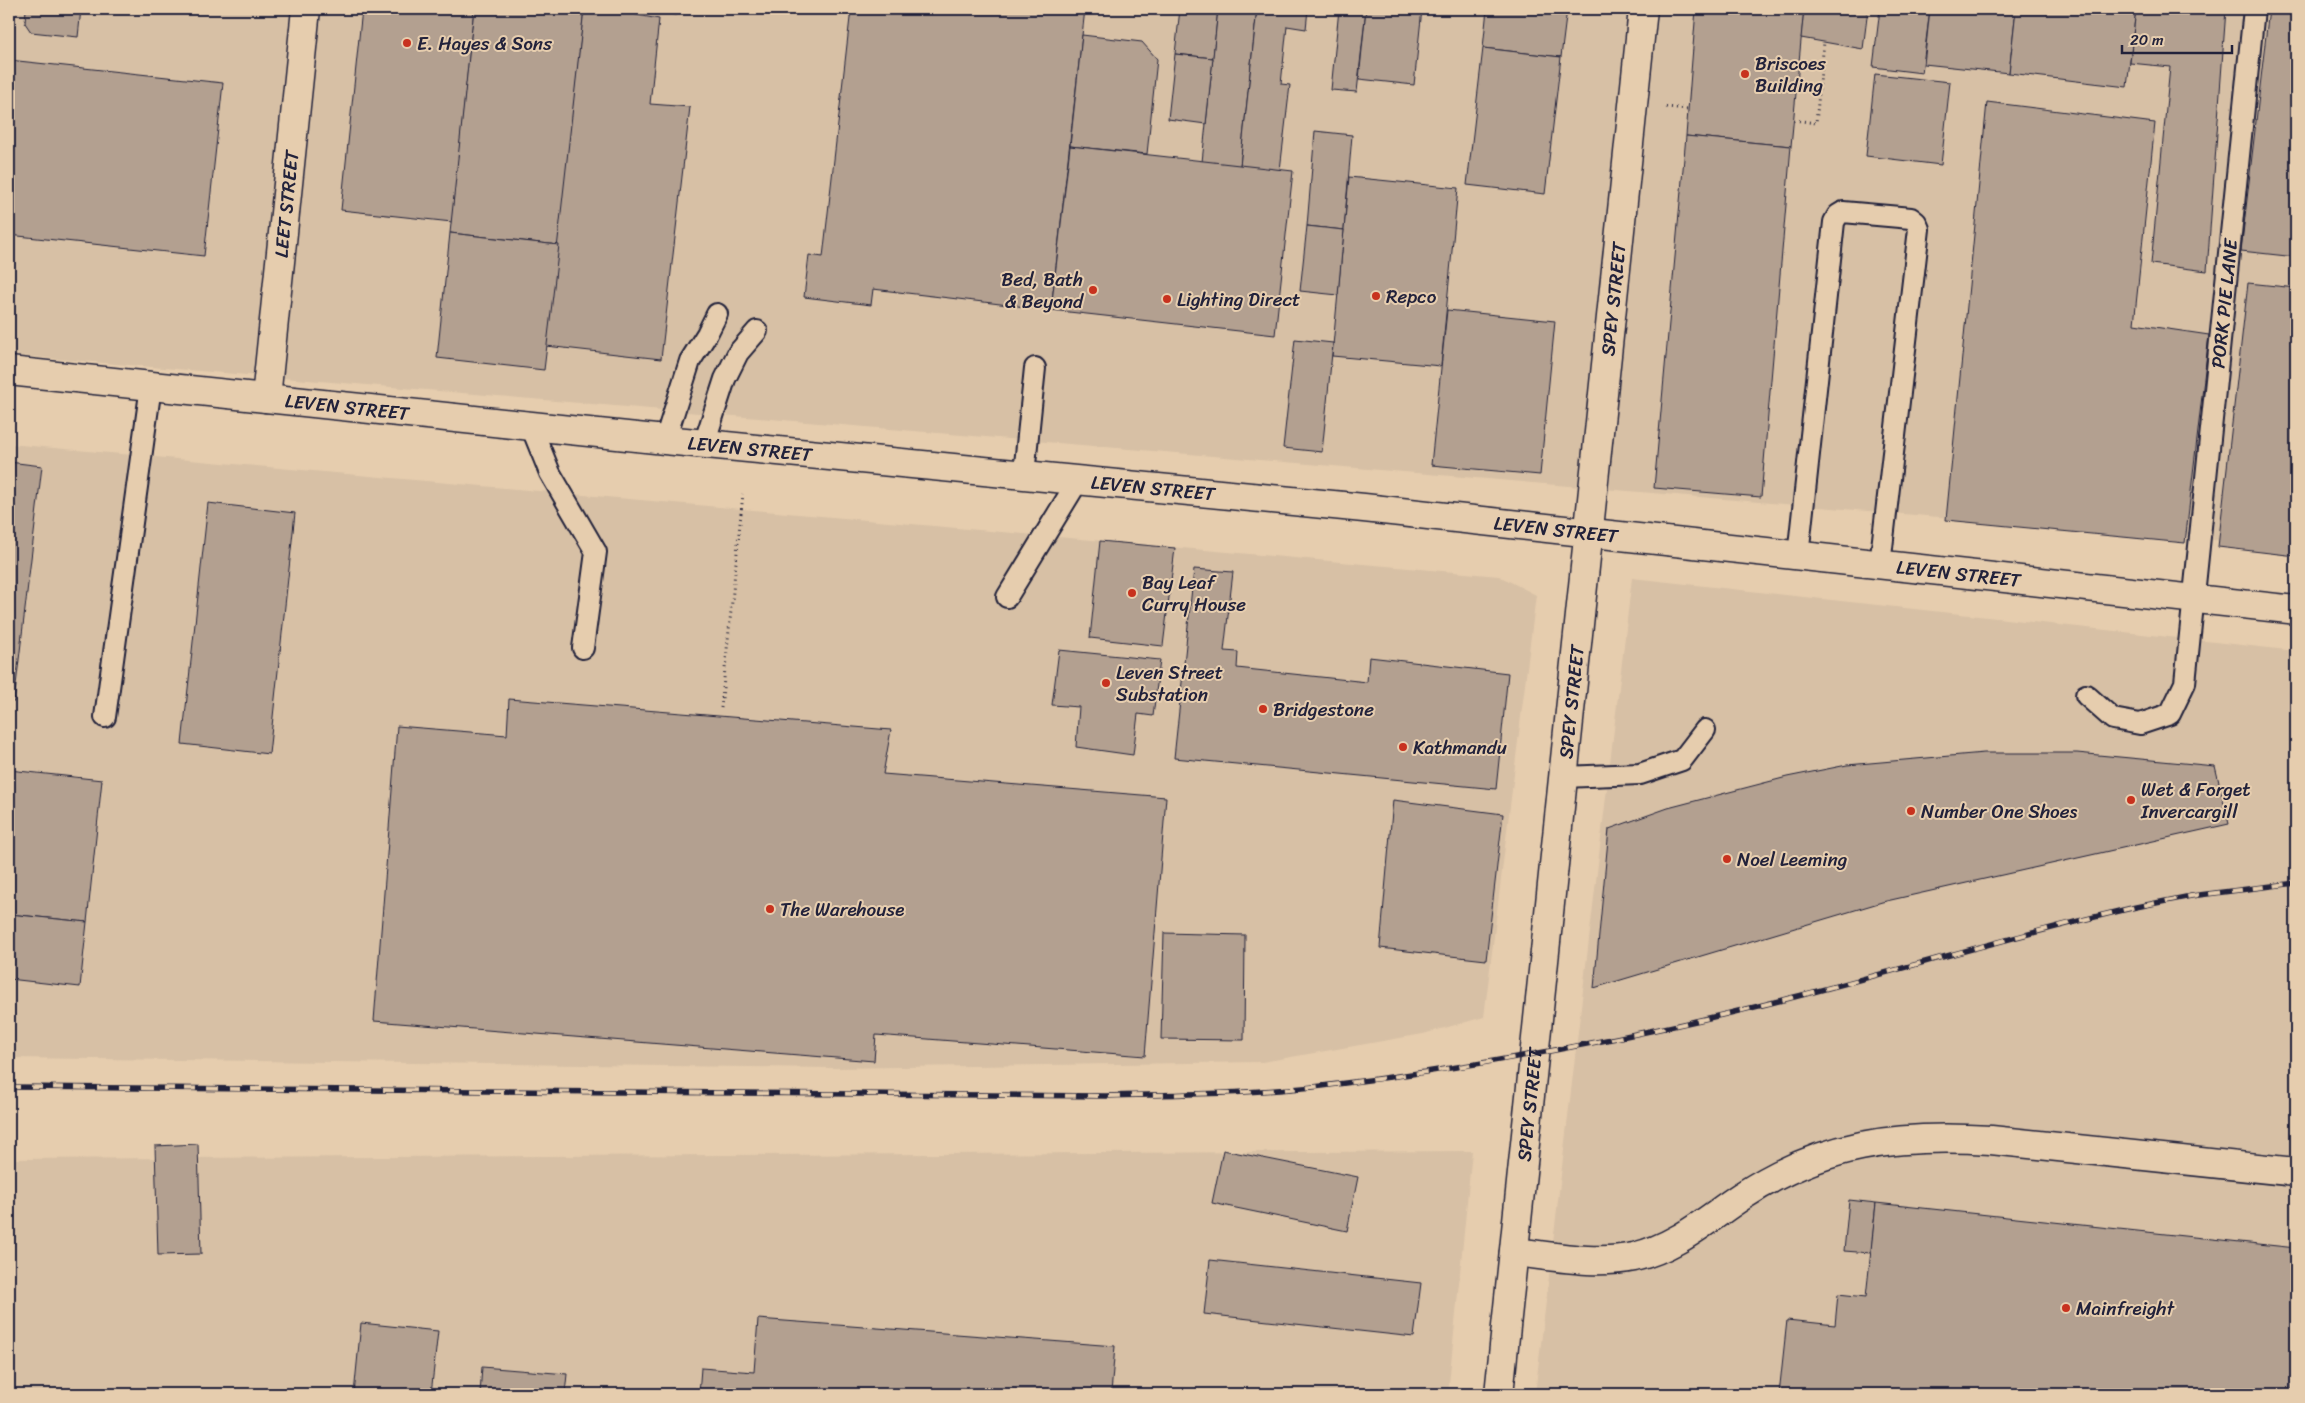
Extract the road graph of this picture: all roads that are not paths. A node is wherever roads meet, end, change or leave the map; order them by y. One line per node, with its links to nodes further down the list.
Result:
1 (306, 9): 9 (street, LEET STREET)
2 (1643, 9): 15 (street, SPEY STREET)
3 (2254, 9): 19 (lane, PORK PIE LANE)
4 (717, 314): 11 (lane)
5 (758, 331): 12 (lane)
6 (1035, 368): 13 (lane)
7 (9, 371): 8 (street, LEVEN STREET)
8 (151, 386): 9 (street, LEVEN STREET); 23 (lane)
9 (266, 398): 10 (street, LEVEN STREET)
10 (531, 426): 11 (street, LEVEN STREET); 21 (lane)
11 (665, 440): 12 (street, LEVEN STREET)
12 (704, 444): 13 (street, LEVEN STREET)
13 (1024, 474): 14 (street, LEVEN STREET)
14 (1079, 479): 15 (street, LEVEN STREET); 18 (lane)
15 (1589, 533): 16 (street, LEVEN STREET); 25 (street, SPEY STREET)
16 (1798, 556): 17 (street, LEVEN STREET); 17 (lane)
17 (1880, 566): 19 (street, LEVEN STREET)
18 (1007, 597)
19 (2195, 599): 20 (street, LEVEN STREET); 22 (lane, PORK PIE LANE)
20 (2296, 610)
21 (583, 648)
22 (2086, 695)
23 (105, 717)
24 (1705, 730): 25 (lane)
25 (1563, 777): 27 (street, SPEY STREET)
26 (2296, 1172): 27 (street)
27 (1514, 1252): 28 (street, SPEY STREET)
28 (1499, 1394)

